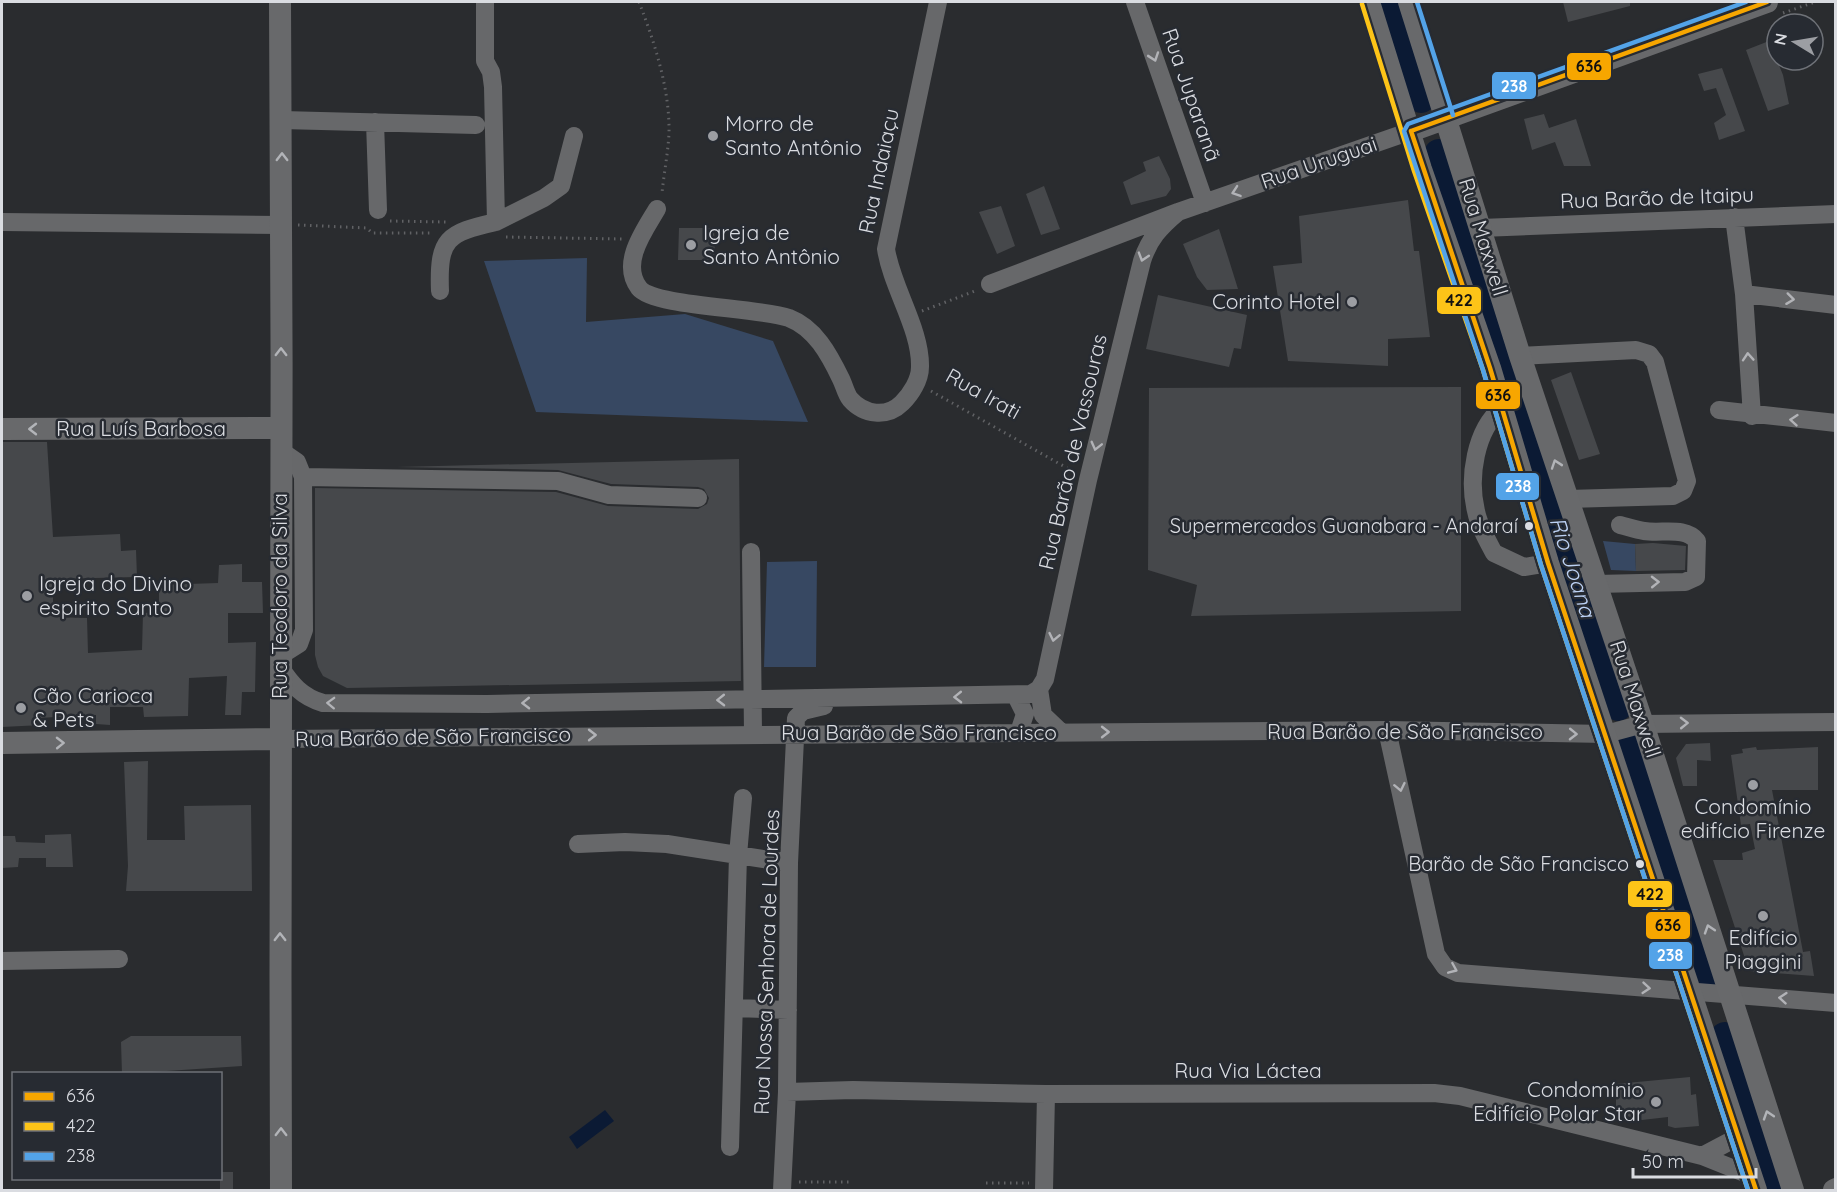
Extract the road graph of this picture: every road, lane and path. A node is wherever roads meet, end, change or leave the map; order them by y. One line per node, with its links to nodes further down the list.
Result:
1 (280, 2): 10 (main road, Rua Teodoro da Silva)
2 (485, 2): 23 (street)
3 (639, 2): 16 (path)
4 (938, 2): 30 (street, Rua Indaiaçu)
5 (1135, 2): 15 (street, Rua Juparanã, one-way to 15)
6 (1369, 2): 13 (main road, Rua Maxwell)
7 (1409, 2): 9 (main road, Rua Maxwell)
8 (1767, 2): 9 (main road, Rua Uruguai)
9 (1446, 117): 13 (main road, Rua Uruguai); 25 (main road, Rua Maxwell)
10 (282, 120): 11 (street); 24 (main road, Rua Teodoro da Silva, one-way to 10)
11 (375, 122): 12 (street); 19 (street)
12 (476, 124)
13 (1410, 131): 15 (street, Rua Uruguai, one-way to 15); 33 (main road, Rua Maxwell)
14 (574, 136): 23 (street)
15 (1205, 203): 17 (street, Rua Uruguai)
16 (657, 209): 32 (street, Rua Irati)
17 (1178, 212): 26 (street, Rua Uruguai); 41 (street, Rua Barão de Vassouras, one-way to 41)
18 (1836, 214): 20 (street, Rua Barão de Itaipu)
19 (378, 217): 22 (path); 24 (path)
20 (1734, 217): 25 (street, Rua Barão de Itaipu); 28 (street)
21 (2, 222): 24 (street)
22 (451, 222)
23 (496, 222): 27 (street)
24 (282, 225): 37 (main road, Rua Teodoro da Silva, one-way to 24)
25 (1481, 228): 31 (main road, Rua Maxwell)
26 (990, 284): 30 (path)
27 (440, 291)
28 (1744, 294): 29 (street, one-way to 29); 35 (street, one-way to 28)
29 (1836, 305)
30 (907, 318): 32 (street, Rua Indaiaçu)
31 (1520, 356): 43 (main road, Rua Maxwell, one-way to 31); 43 (street)
32 (916, 383): 41 (path, Rua Irati)
33 (1502, 408): 48 (main road, Rua Maxwell); 48 (street)
34 (1719, 410): 35 (street)
35 (1752, 416): 36 (street, one-way to 35)
36 (1836, 423)
37 (280, 428): 38 (main road, Rua Luís Barbosa, one-way to 38); 39 (main road, Rua Teodoro da Silva)
38 (2, 429)
39 (281, 451): 40 (street); 46 (main road, Rua Teodoro da Silva)
40 (303, 477): 42 (street); 44 (street)
41 (1088, 480): 51 (street, Rua Barão de Vassouras, one-way to 51)
42 (698, 498)
43 (1568, 499): 49 (main road, Rua Maxwell)
44 (303, 507): 46 (street); 50 (street)
45 (1620, 525): 49 (street, one-way to 45)
46 (280, 543): 50 (main road, Rua Teodoro da Silva)
47 (752, 552): 54 (street)
48 (1548, 563): 62 (main road, Rua Maxwell)
49 (1596, 584): 56 (main road, Rua Maxwell)
50 (280, 661): 54 (street, Rua Barão de São Francisco, one-way to 50); 63 (main road, Rua Teodoro da Silva)
51 (1039, 689): 52 (street); 59 (street)
52 (1016, 696): 53 (street, Rua Barão de São Francisco, one-way to 53); 58 (street)
53 (840, 698): 54 (street, Rua Barão de São Francisco); 61 (street)
54 (753, 700): 60 (street)
55 (1836, 722): 56 (street, Rua Barão de São Francisco, one-way to 55)
56 (1643, 724): 62 (street, Rua Barão de São Francisco); 72 (main road, Rua Maxwell, one-way to 56)
57 (1387, 730): 59 (street, Rua Barão de São Francisco, one-way to 57); 62 (street, Rua Barão de São Francisco, one-way to 62); 71 (street, one-way to 71)
58 (1019, 732): 59 (street, Rua Barão de São Francisco); 61 (street, Rua Barão de São Francisco)
59 (1062, 733)
60 (753, 734): 61 (street, Rua Barão de São Francisco); 63 (street, Rua Barão de São Francisco, one-way to 60)
61 (796, 734): 68 (street, Rua Nossa Senhora de Lourdes)
62 (1606, 734): 71 (main road, Rua Maxwell)
63 (279, 739): 64 (main road, Rua Barão de São Francisco, one-way to 63); 86 (main road, Rua Teodoro da Silva, one-way to 63)
64 (2, 743)
65 (743, 798): 67 (street)
66 (578, 844): 67 (street)
67 (738, 855): 68 (street); 74 (street)
68 (789, 863): 75 (street, Rua Nossa Senhora de Lourdes)
69 (119, 959): 70 (street)
70 (2, 961)
71 (1690, 992): 72 (street); 78 (main road, Rua Maxwell)
72 (1730, 994): 73 (street, one-way to 72); 87 (main road, Rua Maxwell, one-way to 72)
73 (1836, 1003)
74 (734, 1008): 75 (street); 79 (street)
75 (788, 1010): 76 (street, Rua Nossa Senhora de Lourdes)
76 (787, 1092): 77 (street, Rua Via Láctea); 84 (street, Rua Nossa Senhora de Lourdes)
77 (1046, 1094): 80 (street, Rua Via Láctea); 85 (street)
78 (1738, 1137): 80 (street); 83 (main road, Rua Maxwell)
79 (730, 1147)
80 (1702, 1156): 83 (street, Rua Via Láctea)
81 (851, 1182): 84 (path)
82 (986, 1183): 85 (path)
83 (1754, 1183)
84 (783, 1186)
85 (1045, 1187)
86 (281, 1191)
87 (1793, 1191)

